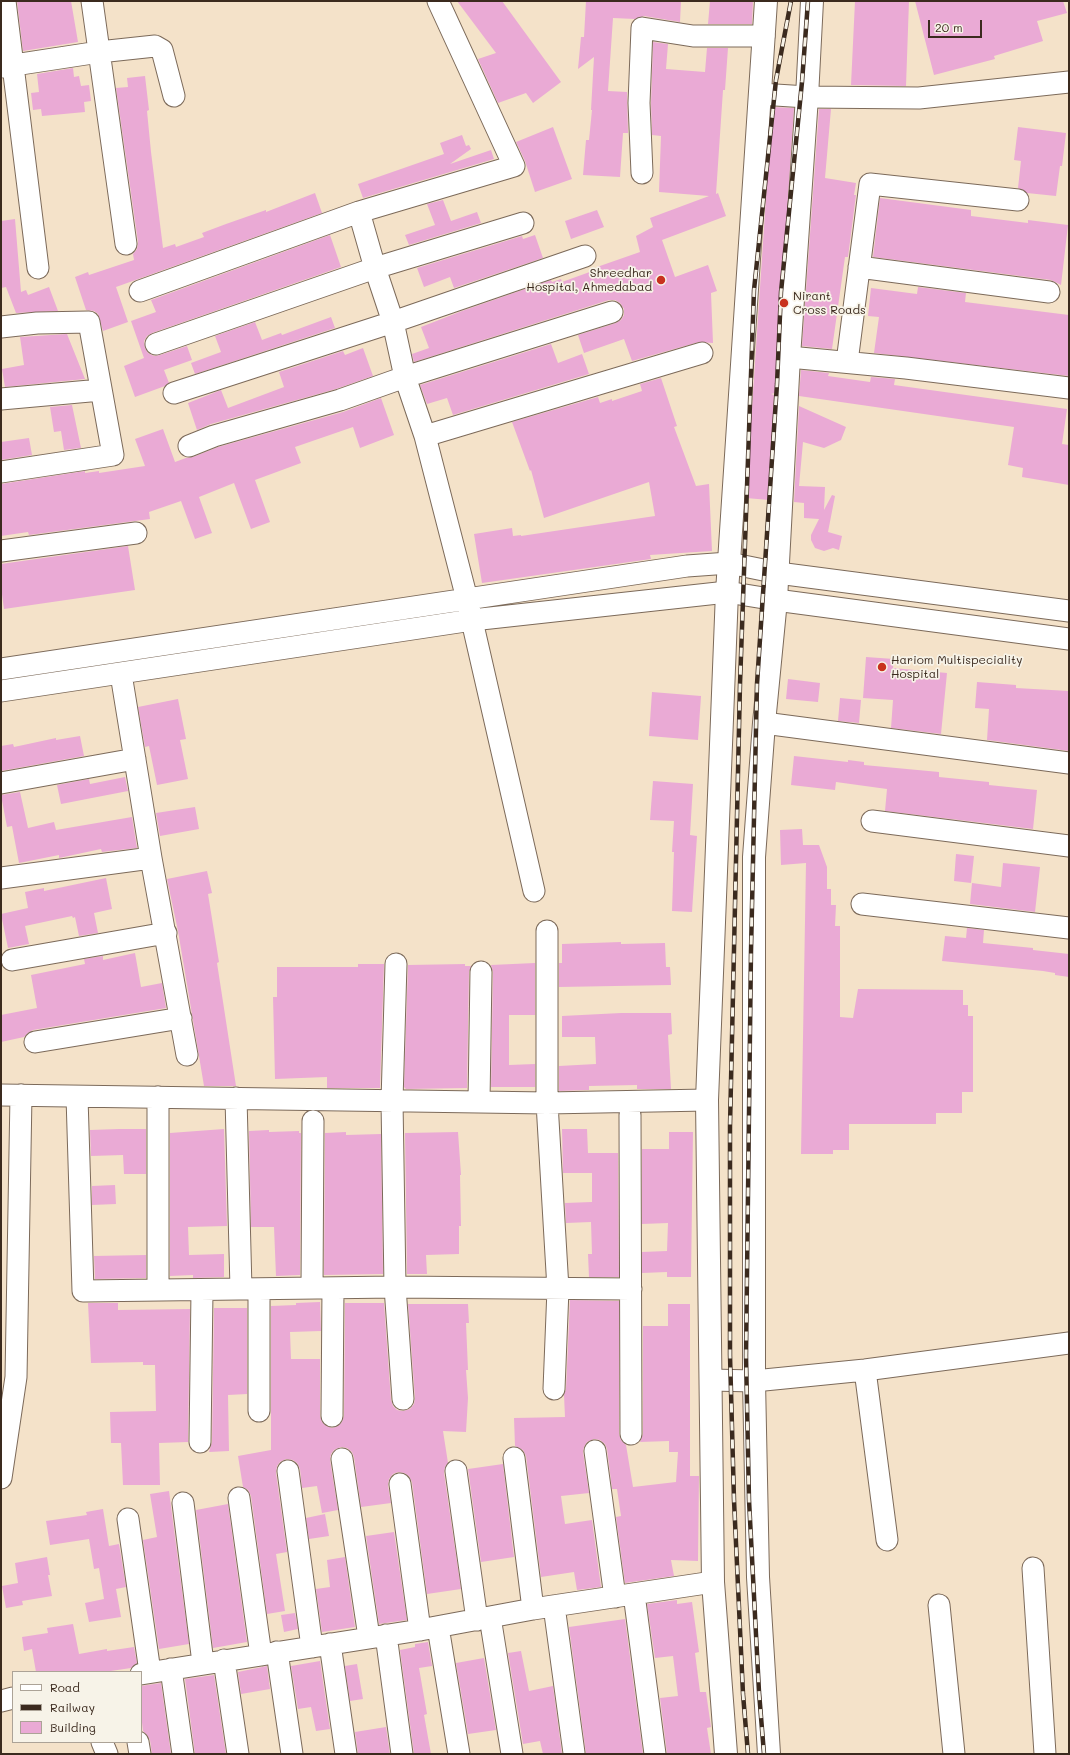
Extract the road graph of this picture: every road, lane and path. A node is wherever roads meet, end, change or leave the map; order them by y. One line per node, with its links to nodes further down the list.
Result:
1 (5, 1): 8 (street)
2 (92, 1): 7 (street)
3 (438, 1): 15 (street)
4 (766, 1): 6 (main road)
5 (812, 1): 12 (main road)
6 (764, 36): 10 (main road); 13 (street)
7 (100, 52): 8 (street); 11 (street); 17 (street)
8 (7, 66): 20 (street)
9 (1069, 82): 12 (street)
10 (760, 94): 12 (street); 41 (main road)
11 (174, 96)
12 (807, 97): 29 (main road)
13 (642, 173)
14 (1018, 200): 19 (street)
15 (360, 212): 21 (street); 22 (street)
16 (523, 223): 21 (street)
17 (126, 244)
18 (585, 256): 25 (street)
19 (859, 267): 23 (street); 30 (street)
20 (38, 268)
21 (375, 268): 25 (street); 27 (street)
22 (140, 291)
23 (1049, 292)
24 (612, 312): 31 (street)
25 (393, 322): 31 (street); 34 (street)
26 (1, 327): 33 (street)
27 (156, 344)
28 (702, 353): 36 (street)
29 (789, 357): 30 (street); 42 (main road)
30 (847, 362): 32 (street)
31 (405, 377): 36 (street); 37 (street)
32 (1069, 388)
33 (101, 390): 35 (street); 38 (street)
34 (174, 393)
35 (1, 399)
36 (425, 436): 44 (street)
37 (189, 446)
38 (1, 472)
39 (136, 533): 40 (street)
40 (1, 550)
41 (729, 563): 42 (street); 43 (main road); 44 (street)
42 (778, 573): 45 (main road); 46 (street)
43 (727, 592): 45 (street); 47 (street); 75 (main road)
44 (467, 599): 47 (street); 49 (street)
45 (776, 600): 48 (street); 52 (main road)
46 (1069, 612)
47 (472, 620): 50 (street); 60 (street)
48 (1069, 639)
49 (1, 670)
50 (121, 674): 51 (street); 53 (street)
51 (1, 691)
52 (764, 723): 54 (street); 92 (main road)
53 (135, 758): 55 (street); 58 (street)
54 (1069, 763)
55 (1, 783)
56 (872, 821): 57 (street)
57 (1069, 846)
58 (151, 858): 59 (street); 64 (street)
59 (1, 878)
60 (534, 891)
61 (862, 904): 62 (street)
62 (1069, 928)
63 (547, 931): 78 (street)
64 (166, 933): 65 (street); 68 (street)
65 (12, 960)
66 (396, 964): 76 (street)
67 (481, 972): 77 (street)
68 (181, 1018): 69 (street); 70 (street)
69 (35, 1042)
70 (187, 1055)
71 (11, 1095): 72 (street); 104 (street)
72 (77, 1097): 73 (street); 87 (street)
73 (158, 1097): 74 (street); 87 (street)
74 (236, 1098): 76 (street); 84 (street)
75 (706, 1100): 78 (street); 91 (main road)
76 (392, 1101): 77 (street); 83 (street)
77 (479, 1102): 78 (street)
78 (547, 1103): 85 (street)
79 (630, 1115): 86 (street)
80 (313, 1121): 81 (street)
81 (312, 1288): 82 (street); 84 (street)
82 (333, 1288): 83 (street); 96 (street)
83 (394, 1288): 85 (street); 94 (street)
84 (249, 1289): 88 (street); 95 (street)
85 (558, 1289): 86 (street); 93 (street)
86 (631, 1289): 97 (street)
87 (158, 1290): 88 (street)
88 (202, 1291): 98 (street)
89 (1069, 1343): 90 (street)
90 (865, 1370): 92 (street); 109 (street)
91 (711, 1380): 92 (street); 111 (main road)
92 (754, 1381): 141 (main road)
93 (554, 1389)
94 (402, 1399)
95 (259, 1411)
96 (332, 1416)
97 (631, 1434)
98 (200, 1442)
99 (595, 1451): 112 (street)
100 (514, 1458): 115 (street)
101 (342, 1459): 118 (street)
102 (288, 1471): 119 (street)
103 (456, 1471): 116 (street)
104 (1, 1478)
105 (400, 1484): 117 (street)
106 (239, 1498): 120 (street)
107 (183, 1503): 122 (street)
108 (128, 1519): 124 (street)
109 (887, 1540)
110 (1033, 1568): 143 (street)
111 (713, 1582): 112 (street); 140 (main road)
112 (625, 1596): 114 (street); 139 (street)
113 (939, 1605): 142 (street)
114 (554, 1606): 115 (street); 129 (street)
115 (533, 1609): 116 (street)
116 (484, 1618): 117 (street); 138 (street)
117 (429, 1629): 118 (street); 137 (street)
118 (377, 1636): 119 (street); 136 (street)
119 (321, 1646): 120 (street); 135 (street)
120 (269, 1653): 121 (street); 134 (street)
121 (224, 1660): 122 (street); 133 (street)
122 (203, 1663): 123 (street)
123 (170, 1669): 124 (street); 132 (street)
124 (146, 1673)
125 (12, 1698): 126 (street)
126 (1, 1701)
127 (102, 1743): 130 (street)
128 (138, 1743): 131 (street)
129 (574, 1753)
130 (107, 1754)
131 (140, 1754)
132 (183, 1754)
133 (238, 1754)
134 (292, 1754)
135 (346, 1754)
136 (402, 1754)
137 (459, 1754)
138 (512, 1754)
139 (655, 1754)
140 (726, 1754)
141 (769, 1754)
142 (954, 1754)
143 (1045, 1754)

